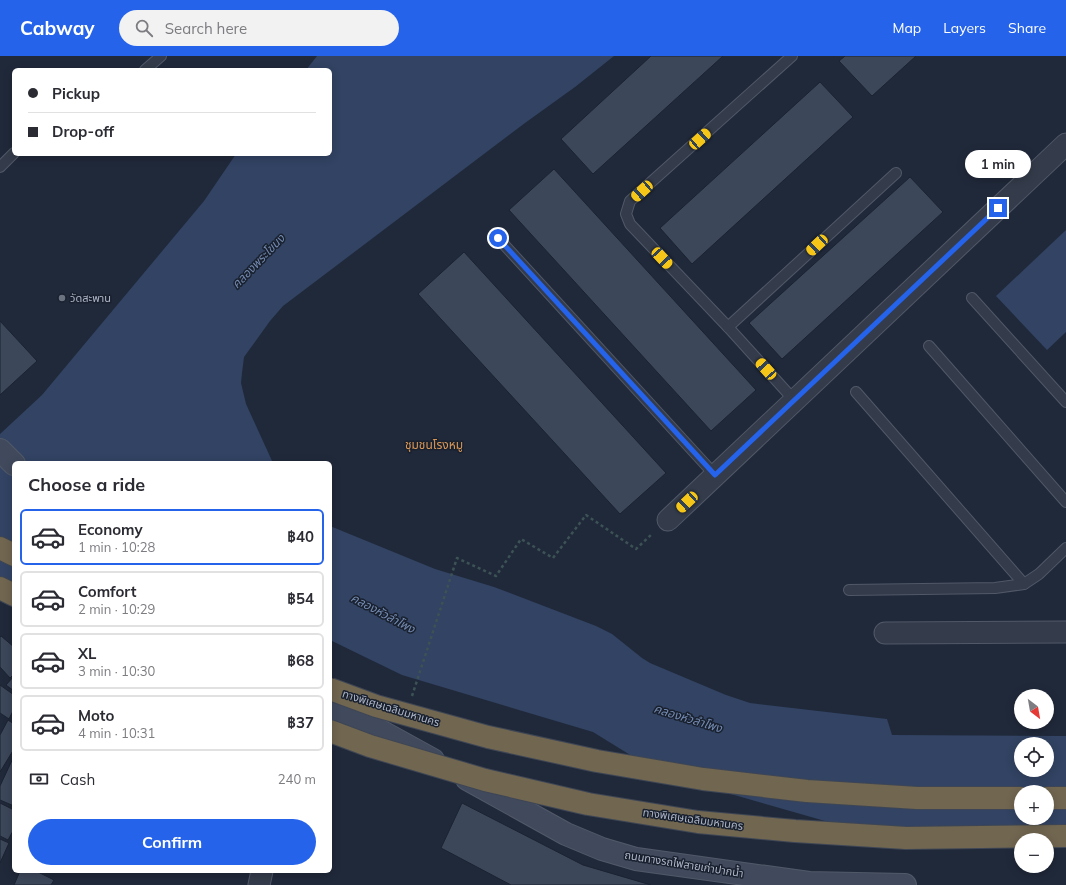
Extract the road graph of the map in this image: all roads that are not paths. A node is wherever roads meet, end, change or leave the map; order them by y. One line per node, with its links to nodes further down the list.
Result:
1 (161, 56): 3 (lane)
2 (792, 56): 10 (lane)
3 (147, 68)
4 (1066, 144): 13 (street)
5 (12, 155): 6 (lane)
6 (0, 167)
7 (896, 173): 10 (lane)
8 (498, 238): 17 (lane)
9 (972, 298): 14 (lane)
10 (728, 327): 13 (lane)
11 (929, 346): 18 (lane)
12 (856, 392): 23 (lane)
13 (794, 400): 17 (street)
14 (1066, 402)
15 (0, 450): 16 (main road)
16 (12, 462)
17 (715, 475): 19 (street)
18 (1066, 502)
19 (668, 520)
20 (0, 548): 22 (highway)
21 (1066, 548): 23 (lane)
22 (12, 554)
23 (1024, 584): 25 (lane)
24 (0, 588): 26 (highway)
25 (849, 590)
26 (12, 594)
27 (1066, 632): 28 (street)
28 (885, 633)
29 (332, 690): 32 (highway, ทางพิเศษเฉลิมมหานคร, bridge)
30 (332, 710): 38 (main road, ถนนทางรถไฟสายเก่าปากน้ำ)
31 (332, 732): 35 (highway, ทางพิเศษเฉลิมมหานคร, bridge)
32 (1014, 798)
33 (1054, 798): 34 (highway)
34 (1066, 798)
35 (1066, 836)
36 (262, 873): 37 (street)
37 (259, 885)
38 (858, 885): 39 (main road, ถนนทางรถไฟสายเก่าปากน้ำ)
39 (905, 885)

